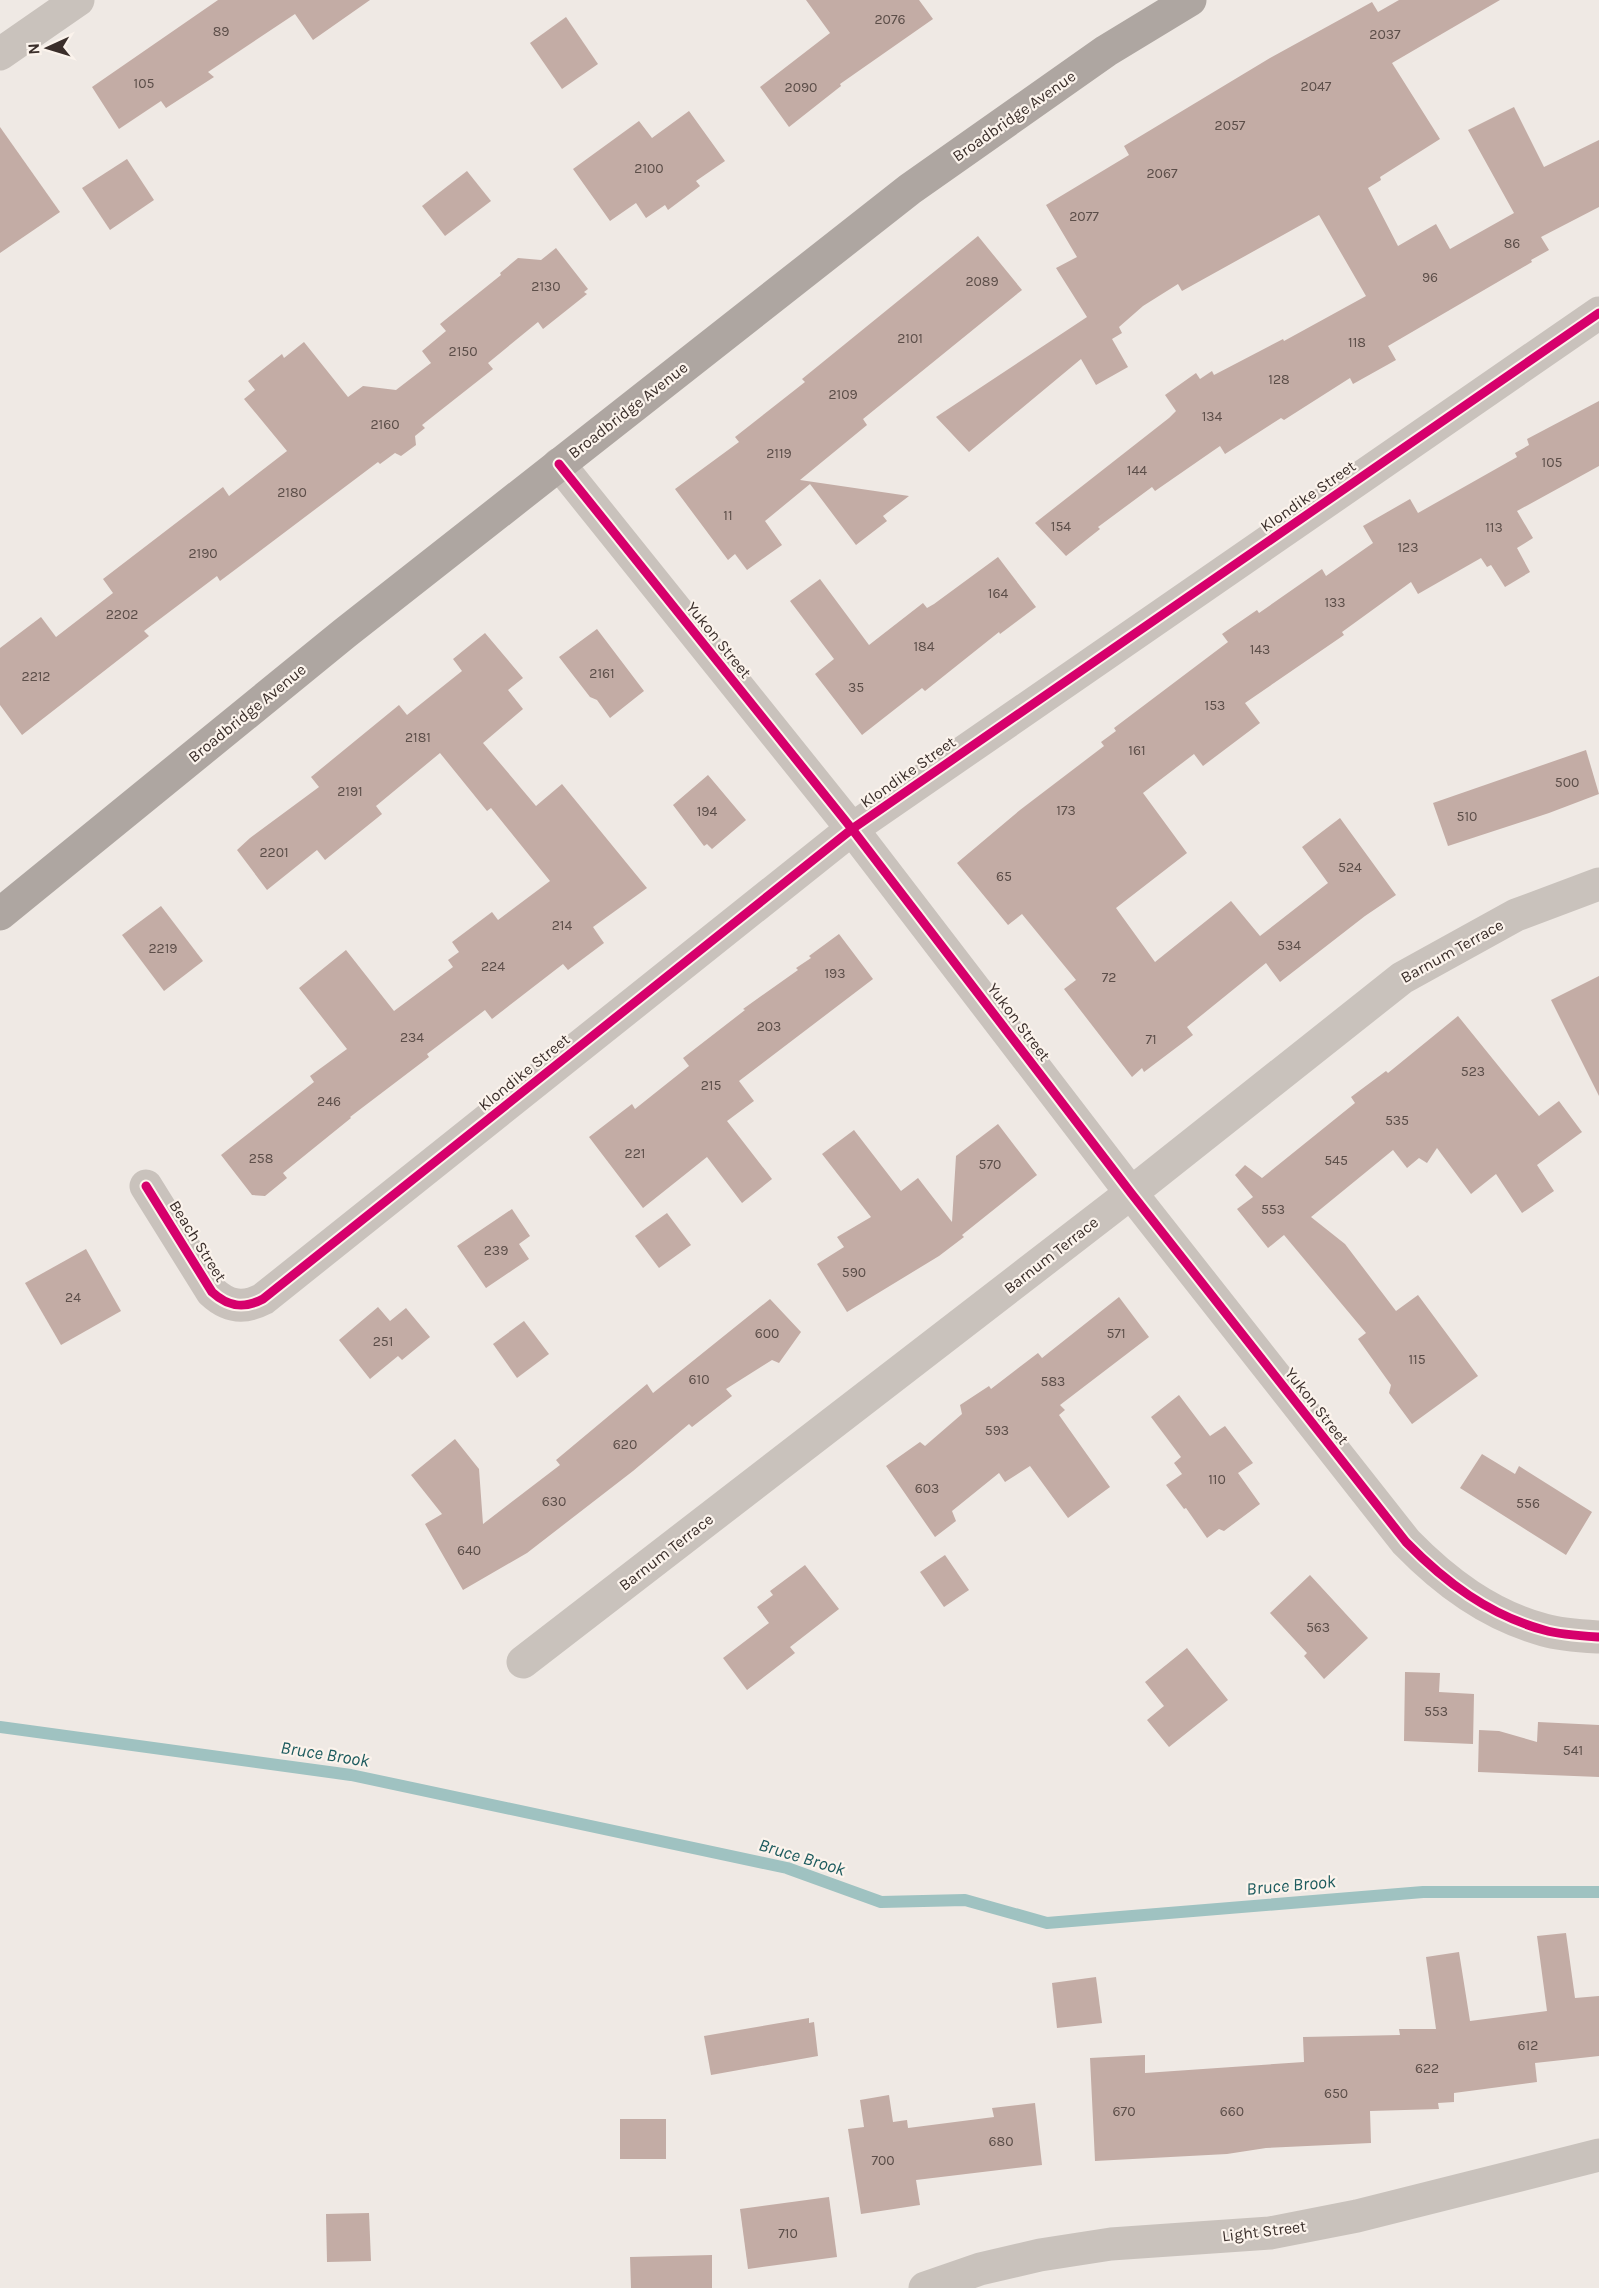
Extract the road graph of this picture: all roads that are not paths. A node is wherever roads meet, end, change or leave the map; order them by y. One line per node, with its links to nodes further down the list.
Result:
1 (78, 0): 3 (street)
2 (1190, 0): 5 (main road, Broadbridge Avenue)
3 (0, 54)
4 (1599, 313): 6 (street, Klondike Street)
5 (559, 464): 6 (street, Yukon Street); 8 (main road, Broadbridge Avenue)
6 (852, 829): 10 (street, Yukon Street); 11 (street, Klondike Street)
7 (1599, 884): 10 (street, Barnum Terrace)
8 (0, 914)
9 (146, 1186): 11 (street, Beach Street)
10 (1131, 1193): 12 (street, Yukon Street); 13 (street, Barnum Terrace)
11 (231, 1305)
12 (1599, 1637)
13 (523, 1662)
14 (1599, 2155): 15 (street, Light Street)
15 (926, 2288)

